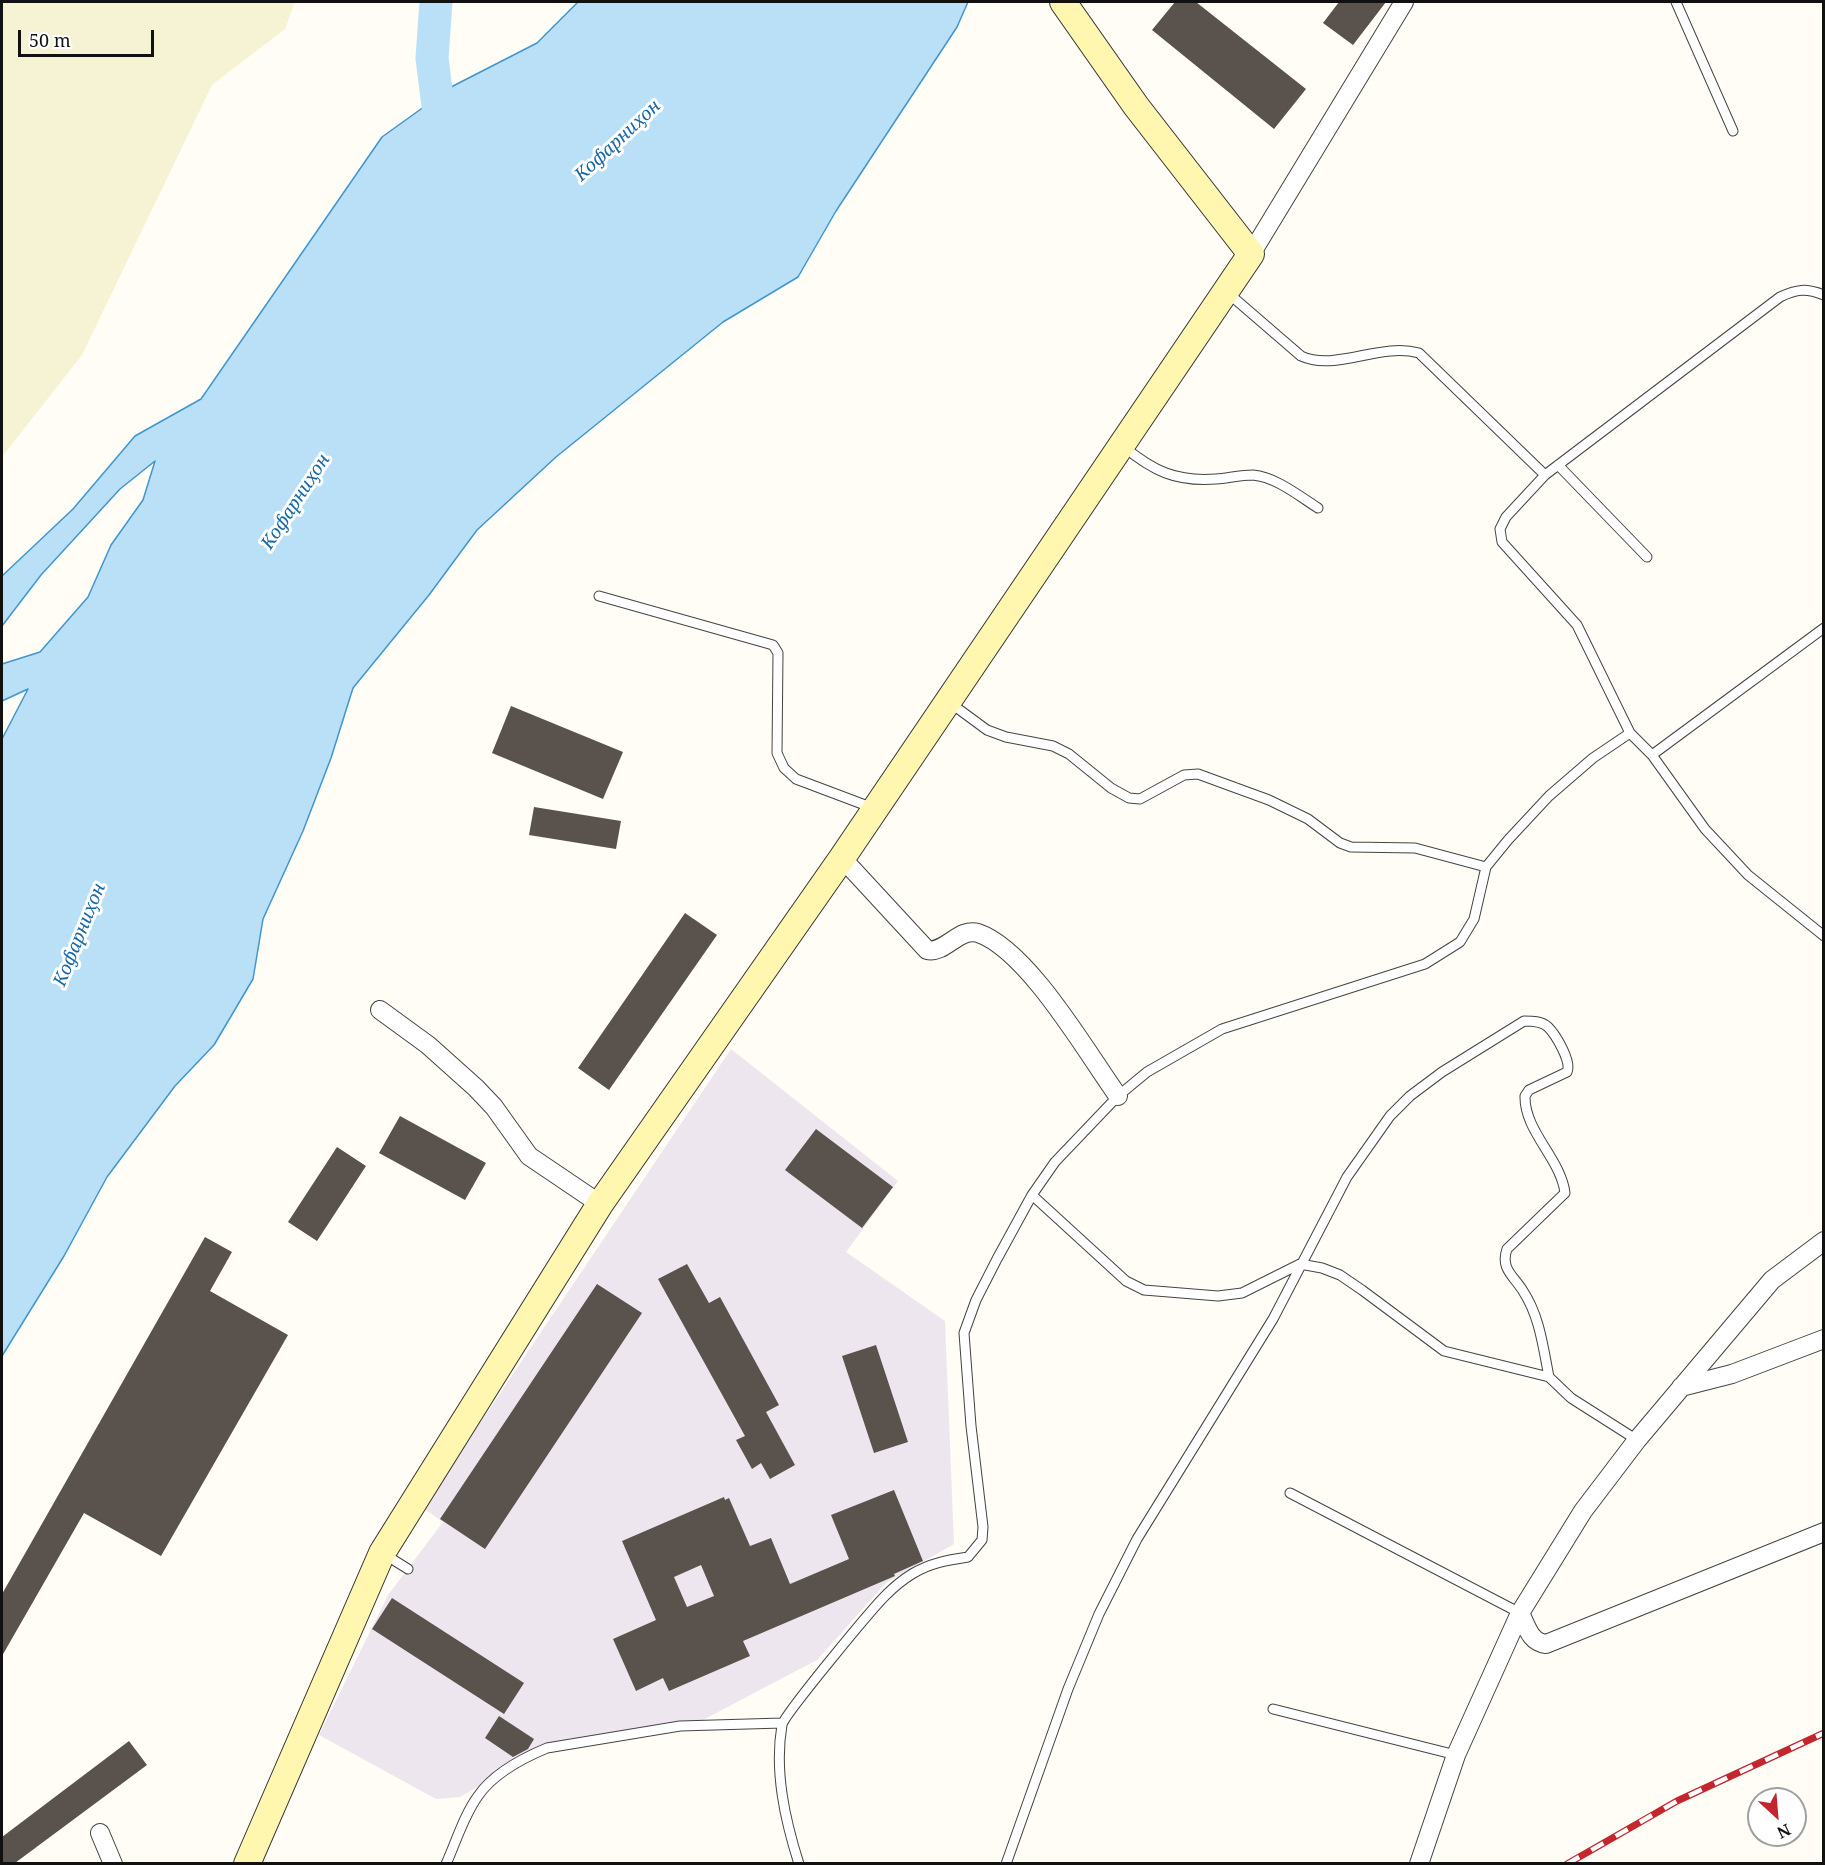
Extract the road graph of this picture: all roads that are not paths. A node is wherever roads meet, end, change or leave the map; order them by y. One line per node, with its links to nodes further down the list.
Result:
1 (1063, 2): 5 (street)
2 (1404, 2): 5 (street)
3 (1676, 2): 4 (lane)
4 (1733, 130)
5 (1251, 254): 6 (street)
6 (1226, 292): 8 (street); 10 (lane)
7 (1824, 295): 9 (lane)
8 (1122, 445): 11 (lane); 15 (street)
9 (1558, 465): 10 (lane); 12 (lane)
10 (1545, 475): 16 (lane)
11 (1318, 508)
12 (1647, 557)
13 (599, 596): 18 (lane)
14 (1824, 627): 17 (lane)
15 (948, 702): 18 (street); 20 (lane)
16 (1630, 733): 17 (lane); 20 (lane)
17 (1652, 754): 21 (lane)
18 (875, 809): 19 (street)
19 (842, 858): 23 (street); 25 (street)
20 (1486, 867): 23 (lane)
21 (1824, 936)
22 (380, 1010): 25 (street)
23 (1118, 1096): 24 (lane)
24 (1032, 1195): 27 (lane); 38 (lane)
25 (600, 1204): 34 (street)
26 (1824, 1241): 30 (street)
27 (1299, 1264): 29 (lane); 29 (lane); 45 (lane)
28 (1824, 1339): 30 (street)
29 (1549, 1377): 31 (lane)
30 (1681, 1387): 31 (street)
31 (1637, 1440): 36 (street)
32 (1290, 1493): 36 (lane)
33 (1824, 1532): 36 (street)
34 (381, 1553): 35 (lane); 42 (street)
35 (408, 1569)
36 (1520, 1613): 39 (street)
37 (1273, 1709): 39 (lane)
38 (782, 1722): 43 (lane); 44 (lane)
39 (1456, 1755): 46 (street)
40 (100, 1833): 41 (street)
41 (112, 1863)
42 (247, 1863)
43 (446, 1863)
44 (799, 1863)
45 (1006, 1863)
46 (1419, 1863)

